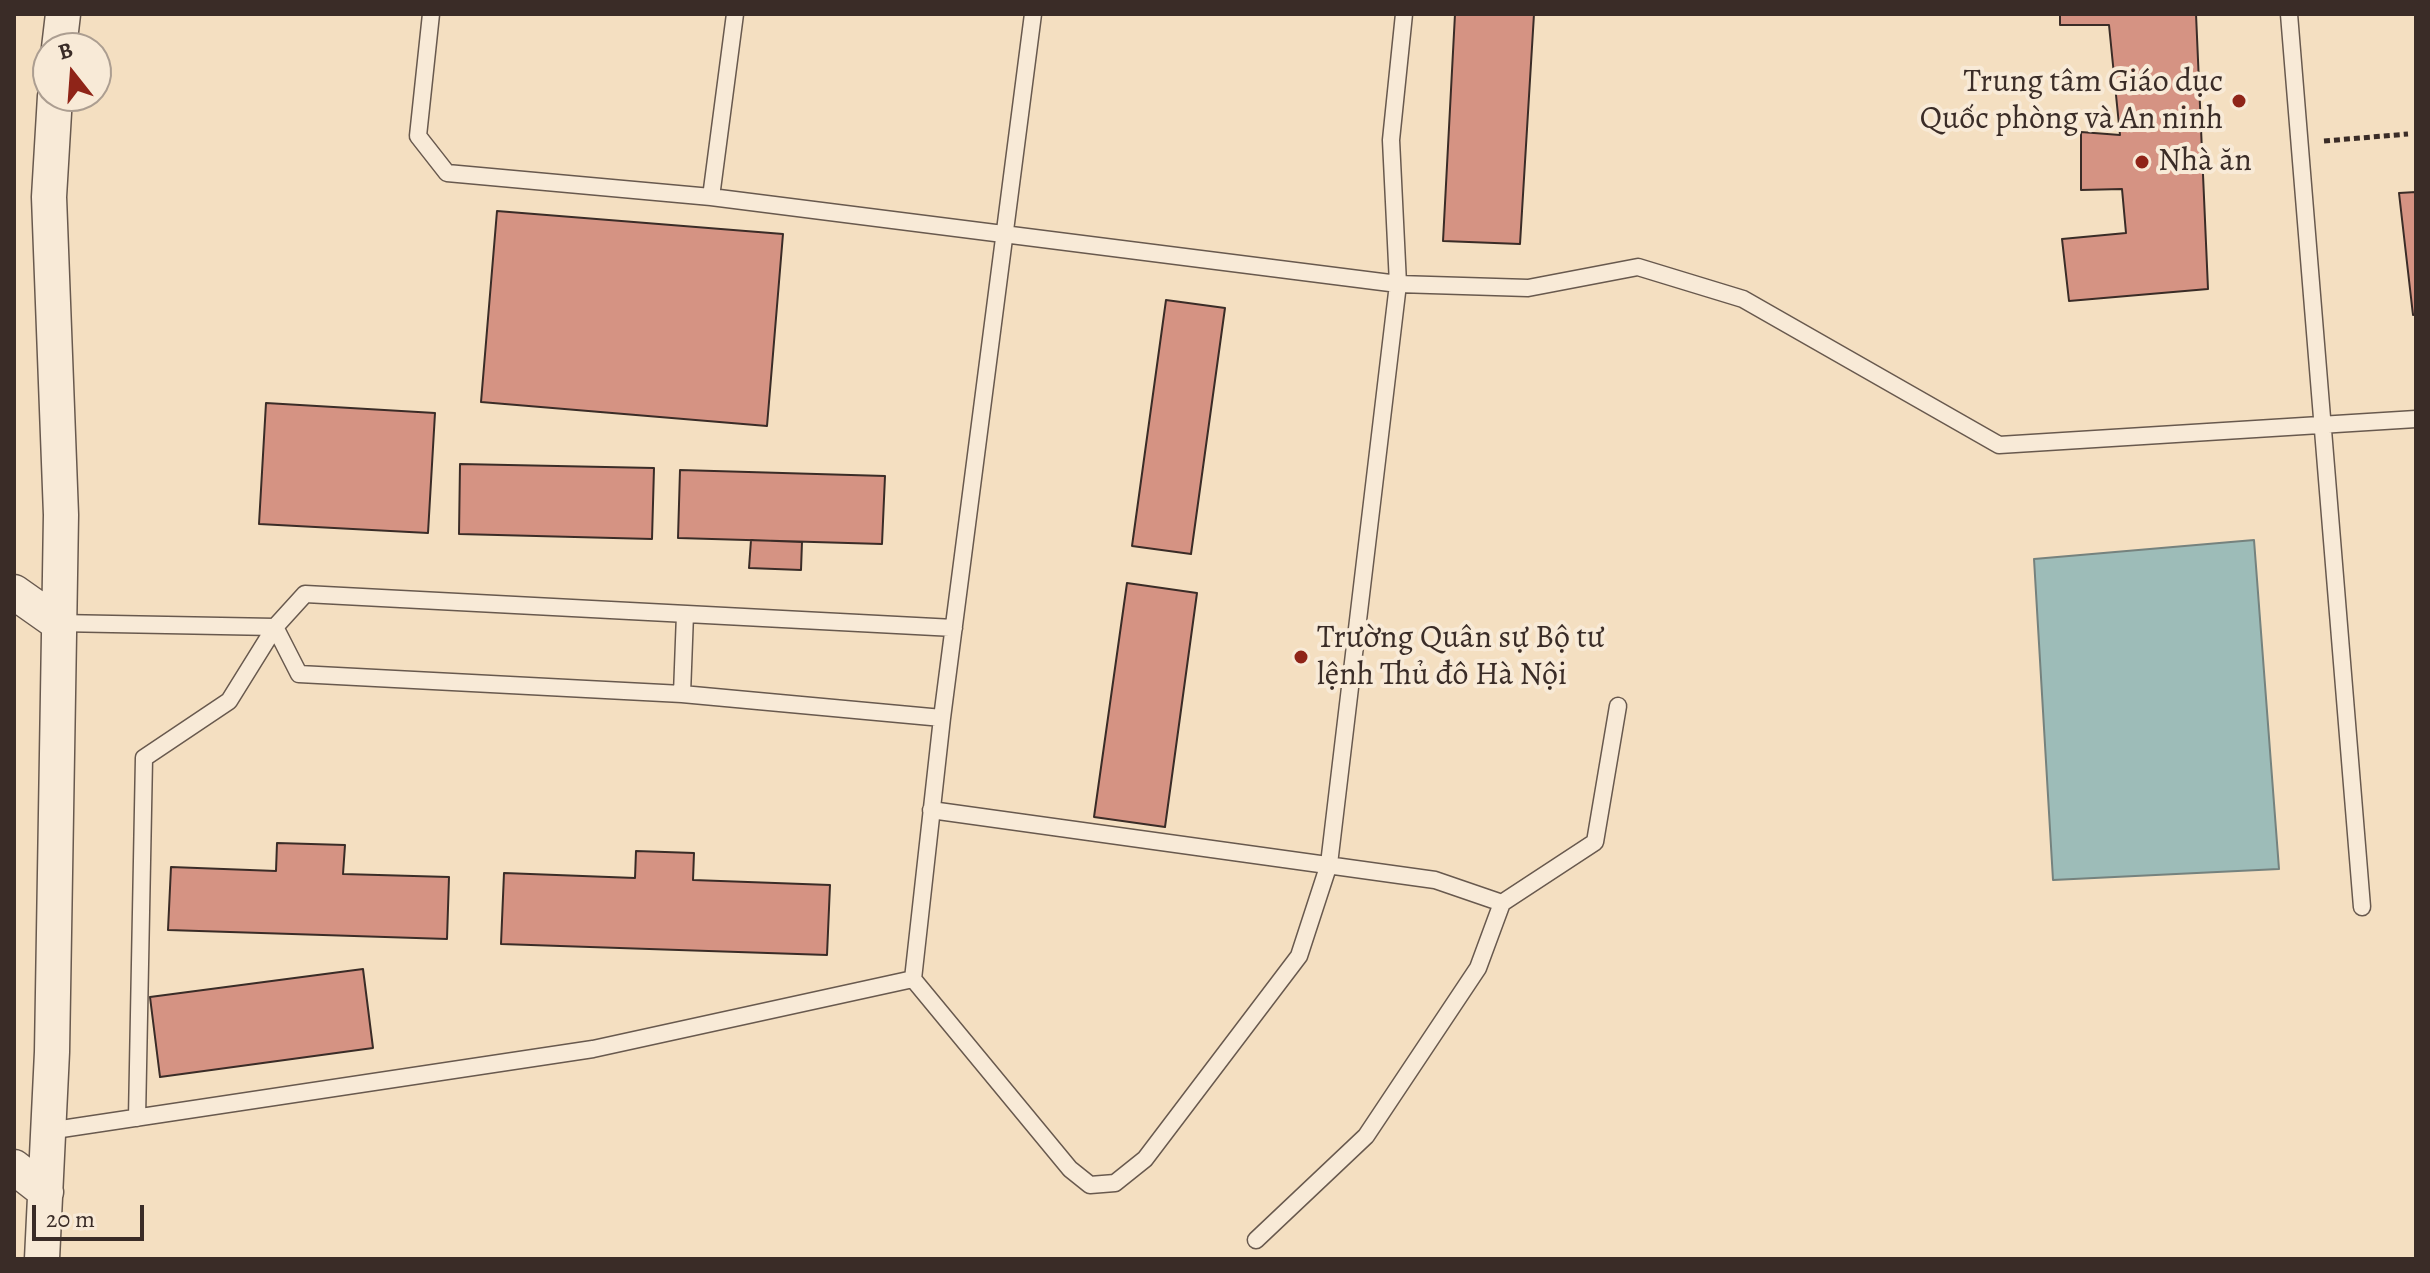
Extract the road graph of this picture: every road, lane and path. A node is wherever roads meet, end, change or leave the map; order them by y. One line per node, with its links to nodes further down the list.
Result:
1 (431, 14): 9 (lane)
2 (735, 14): 9 (lane)
3 (1033, 14): 10 (lane)
4 (1404, 14): 11 (lane)
5 (2289, 14): 8 (lane)
6 (54, 112): 16 (street)
7 (2408, 134): 8 (path)
8 (2299, 143): 13 (lane)
9 (711, 197): 10 (lane)
10 (1006, 234): 11 (lane); 18 (lane)
11 (1398, 284): 13 (lane); 23 (lane)
12 (2416, 419): 13 (lane)
13 (2322, 427): 25 (lane)
14 (14, 592): 16 (street)
15 (685, 614): 17 (lane); 18 (lane); 19 (lane)
16 (58, 623): 17 (lane); 28 (street)
17 (275, 627): 19 (lane); 27 (lane)
18 (954, 628): 21 (lane)
19 (682, 694): 21 (lane)
20 (1618, 706): 24 (lane)
21 (942, 718): 22 (lane)
22 (931, 810): 23 (lane); 26 (lane)
23 (1329, 864): 24 (lane); 26 (lane)
24 (1502, 903): 31 (lane)
25 (2362, 907)
26 (913, 979): 27 (lane)
27 (137, 1118): 28 (lane)
28 (48, 1131): 30 (street)
29 (14, 1167): 30 (street)
30 (46, 1192): 32 (street)
31 (1256, 1240)
32 (42, 1259)

